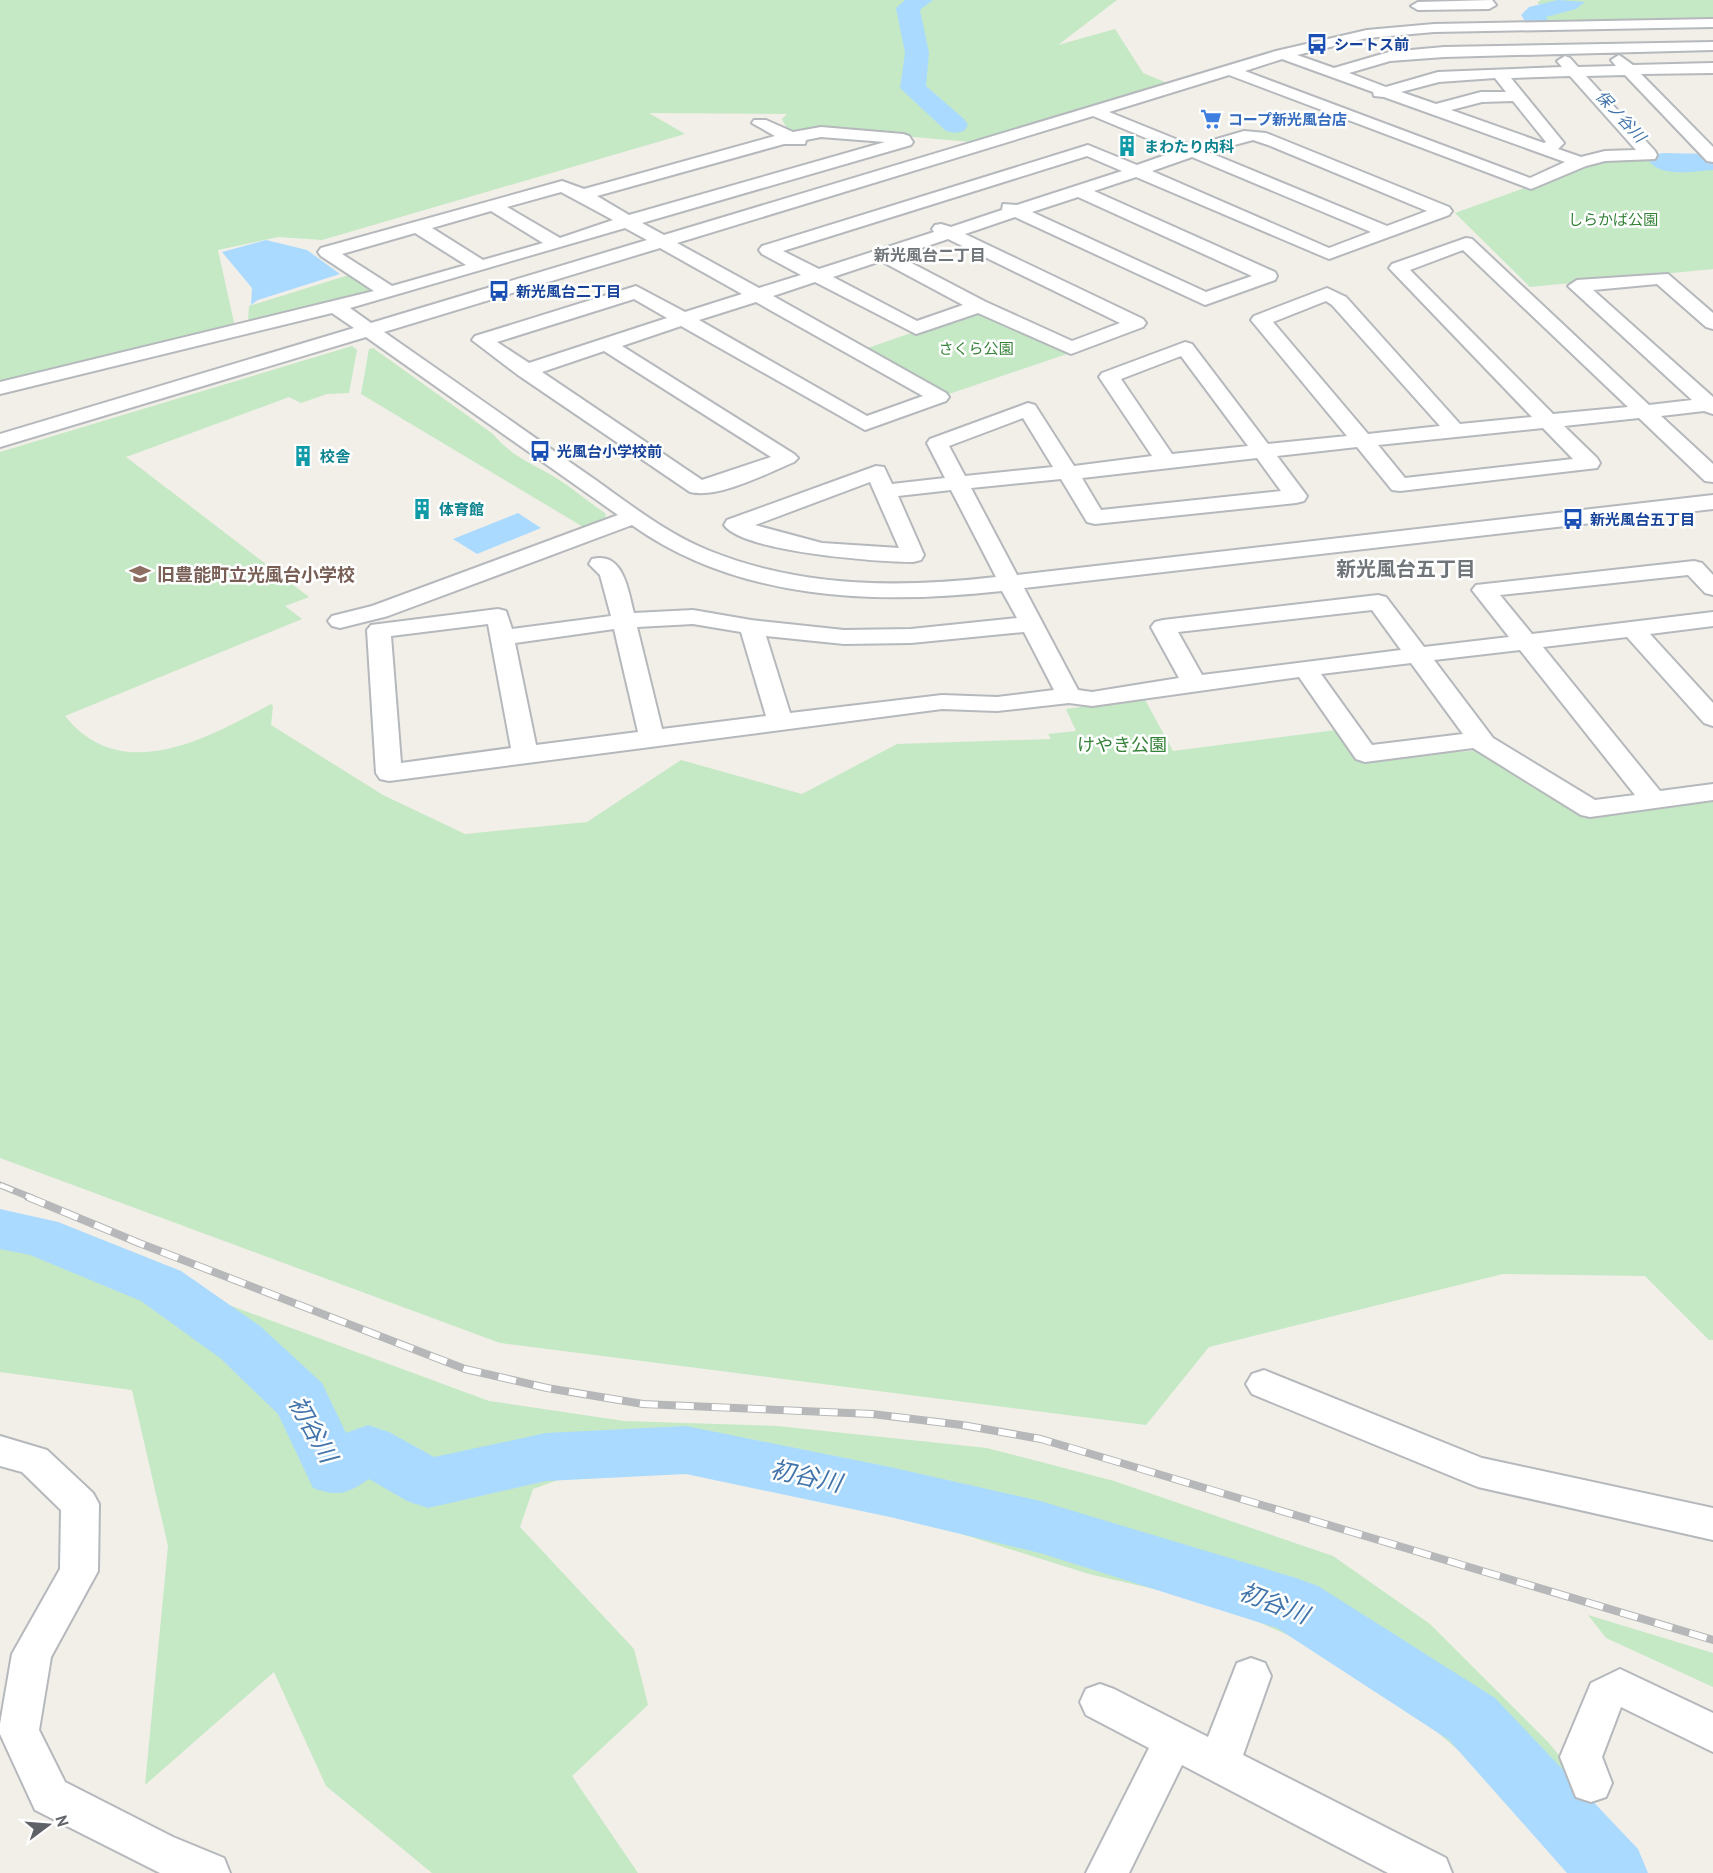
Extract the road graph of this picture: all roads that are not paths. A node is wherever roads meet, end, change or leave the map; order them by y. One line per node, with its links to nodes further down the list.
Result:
1 (1483, 0): 2 (street)
2 (1414, 3): 5 (street)
3 (1713, 24): 4 (street)
4 (1534, 26): 5 (street); 8 (street)
5 (1434, 28): 9 (street)
6 (1713, 46): 7 (street)
7 (1607, 48): 8 (street); 12 (street)
8 (1554, 49): 13 (street); 14 (street)
9 (1281, 54): 11 (street); 14 (street)
10 (1707, 68): 12 (street); 16 (street)
11 (1229, 70): 19 (street); 21 (street)
12 (1628, 70): 13 (street); 26 (street)
13 (1573, 71): 15 (street); 28 (street)
14 (1333, 73): 17 (street)
15 (1499, 73): 17 (street); 18 (street)
16 (1713, 81)
17 (1385, 92): 19 (street); 20 (street)
18 (1517, 96): 20 (street); 24 (street)
19 (1332, 108): 28 (street)
20 (1437, 109): 24 (street)
21 (1094, 111): 25 (street); 30 (street)
22 (760, 123): 23 (street)
23 (793, 139): 27 (street); 27 (street); 33 (street)
24 (1546, 149): 28 (street)
25 (1194, 152): 29 (street); 39 (street); 39 (street)
26 (1713, 157)
27 (837, 159): 30 (street); 37 (street)
28 (1580, 162)
29 (1137, 172): 31 (street); 32 (street); 39 (street)
30 (874, 177): 41 (street)
31 (966, 188): 35 (street); 36 (street)
32 (1079, 191): 36 (street); 36 (street)
33 (583, 195): 34 (street); 37 (street)
34 (492, 205): 38 (street); 42 (street)
35 (900, 209): 40 (street); 45 (street)
36 (1016, 211): 40 (street)
37 (626, 221): 41 (street); 42 (street)
38 (417, 226): 44 (street); 46 (street)
39 (1387, 232)
40 (949, 233): 43 (street); 48 (street)
41 (663, 241): 47 (street); 53 (street)
42 (558, 244): 44 (street)
43 (883, 255): 45 (street); 48 (street)
44 (480, 266): 46 (street)
45 (816, 276): 47 (street); 48 (street)
46 (389, 293): 49 (street)
47 (758, 295): 50 (street); 50 (street)
48 (979, 306)
49 (336, 307): 52 (street); 53 (street)
50 (683, 318): 54 (street); 55 (street)
51 (1713, 323): 58 (street)
52 (251, 328): 56 (street); 57 (street)
53 (368, 330): 62 (street); 71 (street)
54 (606, 344): 55 (street); 55 (street)
55 (525, 371)
56 (0, 388)
57 (0, 405)
58 (1712, 406): 59 (street)
59 (1644, 411): 60 (street); 60 (street); 67 (street)
60 (1550, 422): 61 (street); 63 (street)
61 (1455, 431): 63 (street); 63 (street)
62 (0, 441)
63 (1362, 442): 64 (street)
64 (1264, 451): 65 (street); 65 (street); 66 (street)
65 (1166, 461): 66 (street)
66 (1066, 472): 68 (street); 68 (street)
67 (1713, 476)
68 (959, 484): 69 (street); 73 (street)
69 (884, 491): 69 (street)
70 (1713, 502): 73 (street)
71 (634, 517): 73 (street); 76 (street)
72 (600, 564): 77 (street)
73 (1009, 583): 78 (street)
74 (1713, 588): 82 (street)
75 (1713, 619): 80 (street)
76 (340, 621)
77 (624, 621): 79 (street); 81 (street); 89 (street)
78 (1032, 624): 79 (street); 86 (street)
79 (751, 627): 88 (street)
80 (1634, 630): 82 (street); 87 (street)
81 (503, 637): 91 (street); 91 (street)
82 (1526, 642): 83 (street); 93 (street)
83 (1418, 657): 84 (street); 85 (street); 90 (street)
84 (1306, 670): 85 (street); 90 (street)
85 (1195, 685): 86 (street)
86 (1069, 696): 88 (street)
87 (1713, 718)
88 (780, 722): 89 (street)
89 (652, 739): 91 (street)
90 (1481, 739): 93 (street)
91 (525, 754)
92 (1713, 792): 93 (street)
93 (1653, 800)
94 (1264, 1384): 96 (street)
95 (4, 1459): 103 (street)
96 (1713, 1524)
97 (1251, 1676): 101 (street)
98 (1100, 1702): 100 (street)
99 (1713, 1733): 102 (street)
100 (1174, 1740): 101 (street); 104 (street)
101 (1219, 1764): 105 (street)
102 (1591, 1783)
103 (209, 1873)
104 (1107, 1873)
105 (1431, 1873)

